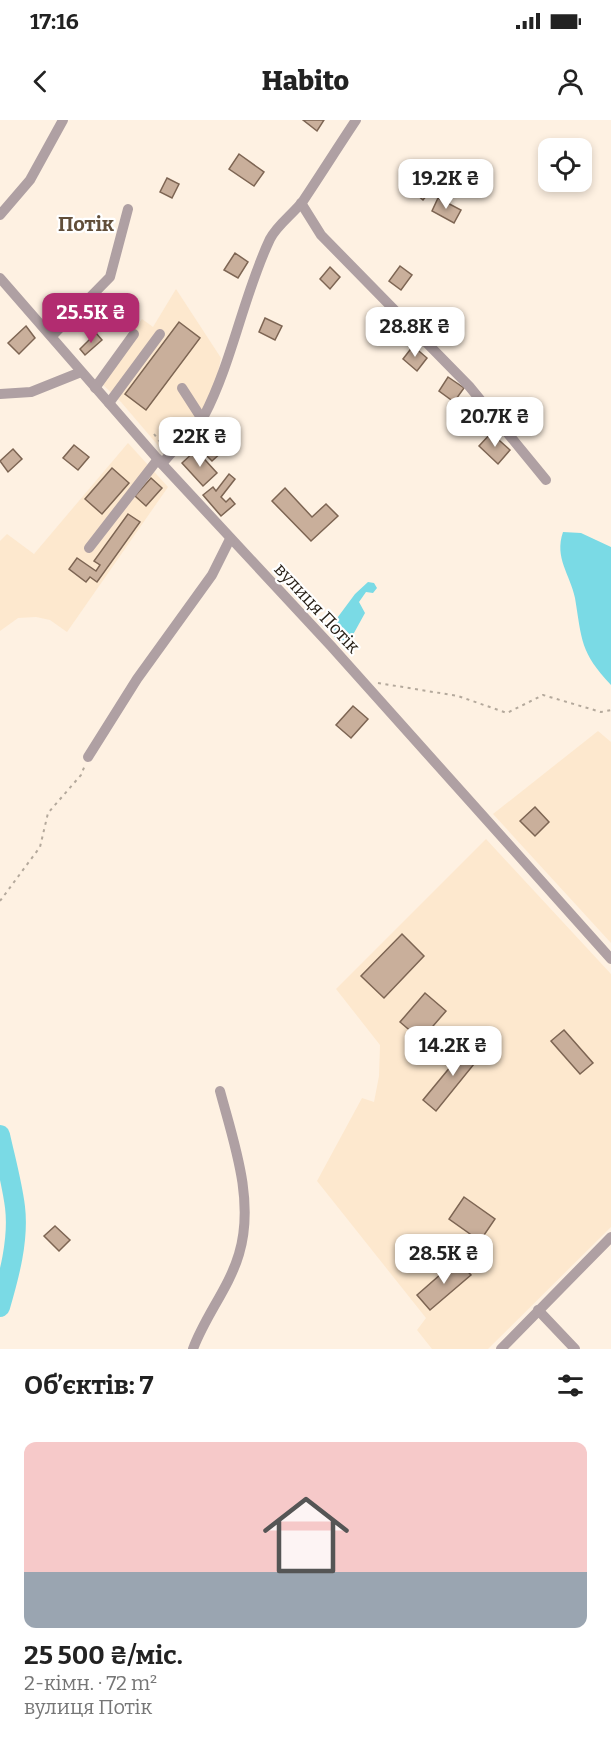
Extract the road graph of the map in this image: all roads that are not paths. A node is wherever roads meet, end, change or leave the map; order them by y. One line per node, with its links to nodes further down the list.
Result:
1 (63, 120): 5 (street)
2 (356, 120): 3 (street)
3 (301, 203): 17 (street); 19 (street)
4 (128, 209): 9 (street)
5 (0, 215)
6 (0, 278): 9 (street, вулиця Потік)
7 (134, 334): 11 (street)
8 (160, 334): 15 (street)
9 (52, 336): 10 (street, вулиця Потік)
10 (81, 372): 12 (street, вулиця Потік); 14 (street)
11 (104, 375): 12 (street); 15 (street)
12 (95, 388): 16 (street, вулиця Потік)
13 (182, 388): 17 (street)
14 (0, 394)
15 (116, 394): 16 (street)
16 (109, 403): 18 (street, вулиця Потік)
17 (202, 419): 18 (street)
18 (162, 461): 20 (street, вулиця Потік); 21 (street)
19 (546, 480)
20 (230, 539): 22 (street); 23 (street, вулиця Потік)
21 (89, 548)
22 (87, 757)
23 (611, 959)
24 (220, 1091): 28 (street)
25 (611, 1237): 26 (street)
26 (538, 1310): 27 (street); 29 (street)
27 (506, 1347)
28 (193, 1349)
29 (575, 1349)

